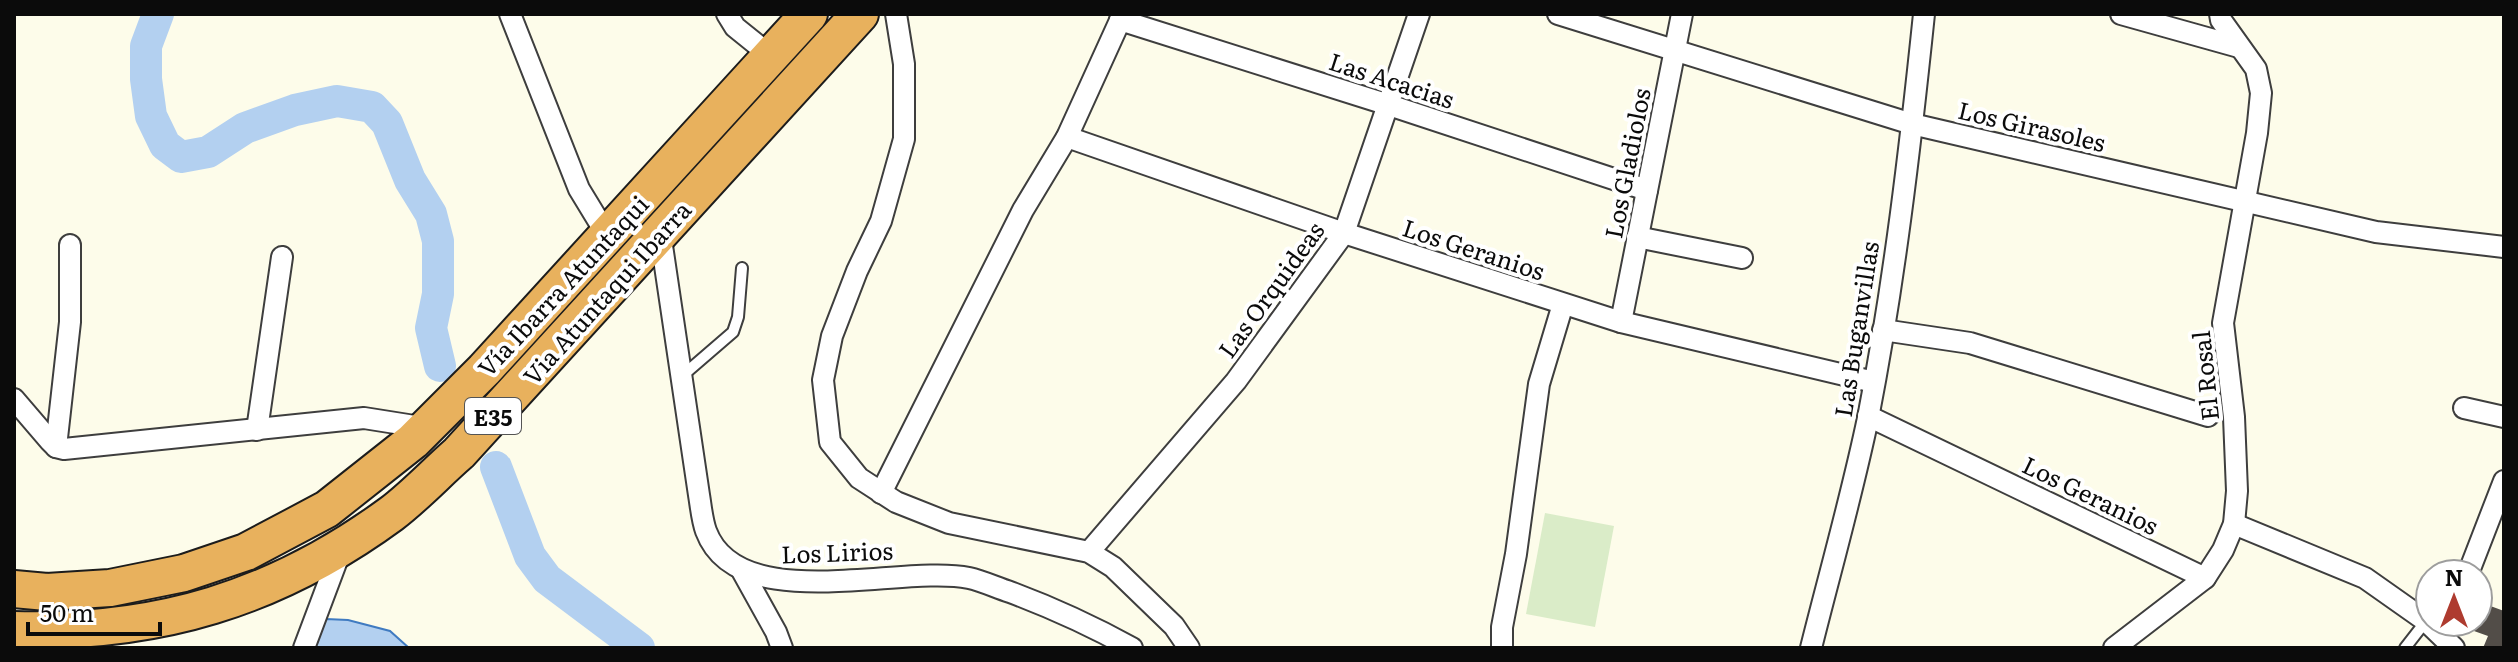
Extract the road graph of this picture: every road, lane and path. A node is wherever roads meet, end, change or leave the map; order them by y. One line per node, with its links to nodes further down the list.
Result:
1 (510, 14): 23 (street)
2 (727, 14): 15 (street)
3 (809, 14): 15 (highway, Vía Ibarra Atuntaqui / E35)
4 (860, 14): 21 (highway, Via Atuntaqui Ibarra / E35)
5 (896, 14): 44 (street)
6 (1419, 14): 16 (street, Las Orquideas)
7 (1558, 14): 14 (street, Los Girasoles)
8 (1682, 14): 14 (street, Los Gladiolos)
9 (1924, 14): 17 (street, Las Buganvillas)
10 (2121, 14): 13 (street)
11 (2220, 14): 13 (street, El Rosal)
12 (1121, 17): 16 (street, Las Acacias); 18 (street)
13 (2239, 47): 20 (street, El Rosal)
14 (1674, 52): 17 (street, Los Girasoles); 19 (street, Los Gladiolos)
15 (771, 56): 23 (highway, Vía Ibarra Atuntaqui / E35)
16 (1389, 105): 19 (street, Las Acacias); 22 (street, Las Orquideas)
17 (1912, 124): 20 (street, Los Girasoles); 32 (street, Las Buganvillas)
18 (1067, 137): 22 (street, Los Geranios); 44 (street)
19 (1647, 190): 24 (street, Los Gladiolos)
20 (2243, 202): 26 (street, Los Girasoles); 45 (street, El Rosal)
21 (660, 232): 33 (street, Los Lirios); 46 (highway, Via Atuntaqui Ibarra / E35)
22 (1344, 233): 30 (street, Los Geranios); 47 (street, Las Orquideas)
23 (607, 235): 40 (highway, Vía Ibarra Atuntaqui / E35)
24 (1637, 237): 28 (street); 31 (street, Los Gladiolos)
25 (70, 245): 42 (street)
26 (2504, 247)
27 (282, 257): 41 (street)
28 (1742, 258)
29 (742, 268): 33 (lane)
30 (1563, 304): 31 (street, Los Geranios); 60 (street)
31 (1621, 322): 34 (street, Los Geranios)
32 (1883, 330): 34 (street, Las Buganvillas); 38 (street)
33 (681, 378): 49 (street, Los Lirios)
34 (1874, 382): 37 (street, Las Buganvillas)
35 (14, 399): 42 (street)
36 (2464, 408): 39 (street)
37 (1868, 416): 50 (street, Los Geranios); 61 (street, Las Buganvillas)
38 (2208, 416)
39 (2504, 417)
40 (427, 428): 41 (street); 51 (highway, Vía Ibarra Atuntaqui / E35)
41 (257, 430): 42 (street)
42 (56, 447)
43 (2504, 481): 48 (street)
44 (881, 493): 47 (street)
45 (2234, 524): 50 (street, El Rosal); 52 (street)
46 (342, 547): 55 (highway, Via Atuntaqui Ibarra / E35); 56 (street)
47 (1089, 552): 59 (street)
48 (2474, 558)
49 (741, 569): 54 (street, Los Lirios); 57 (street)
50 (2205, 578): 62 (street, El Rosal)
51 (14, 589)
52 (2414, 613)
53 (14, 630): 55 (highway, Via Atuntaqui Ibarra / E35)
54 (1096, 639): 58 (street, Los Lirios)
55 (67, 640)
56 (304, 648)
57 (782, 648)
58 (1132, 648)
59 (1189, 648)
60 (1502, 648)
61 (1811, 648)
62 (2114, 648)

